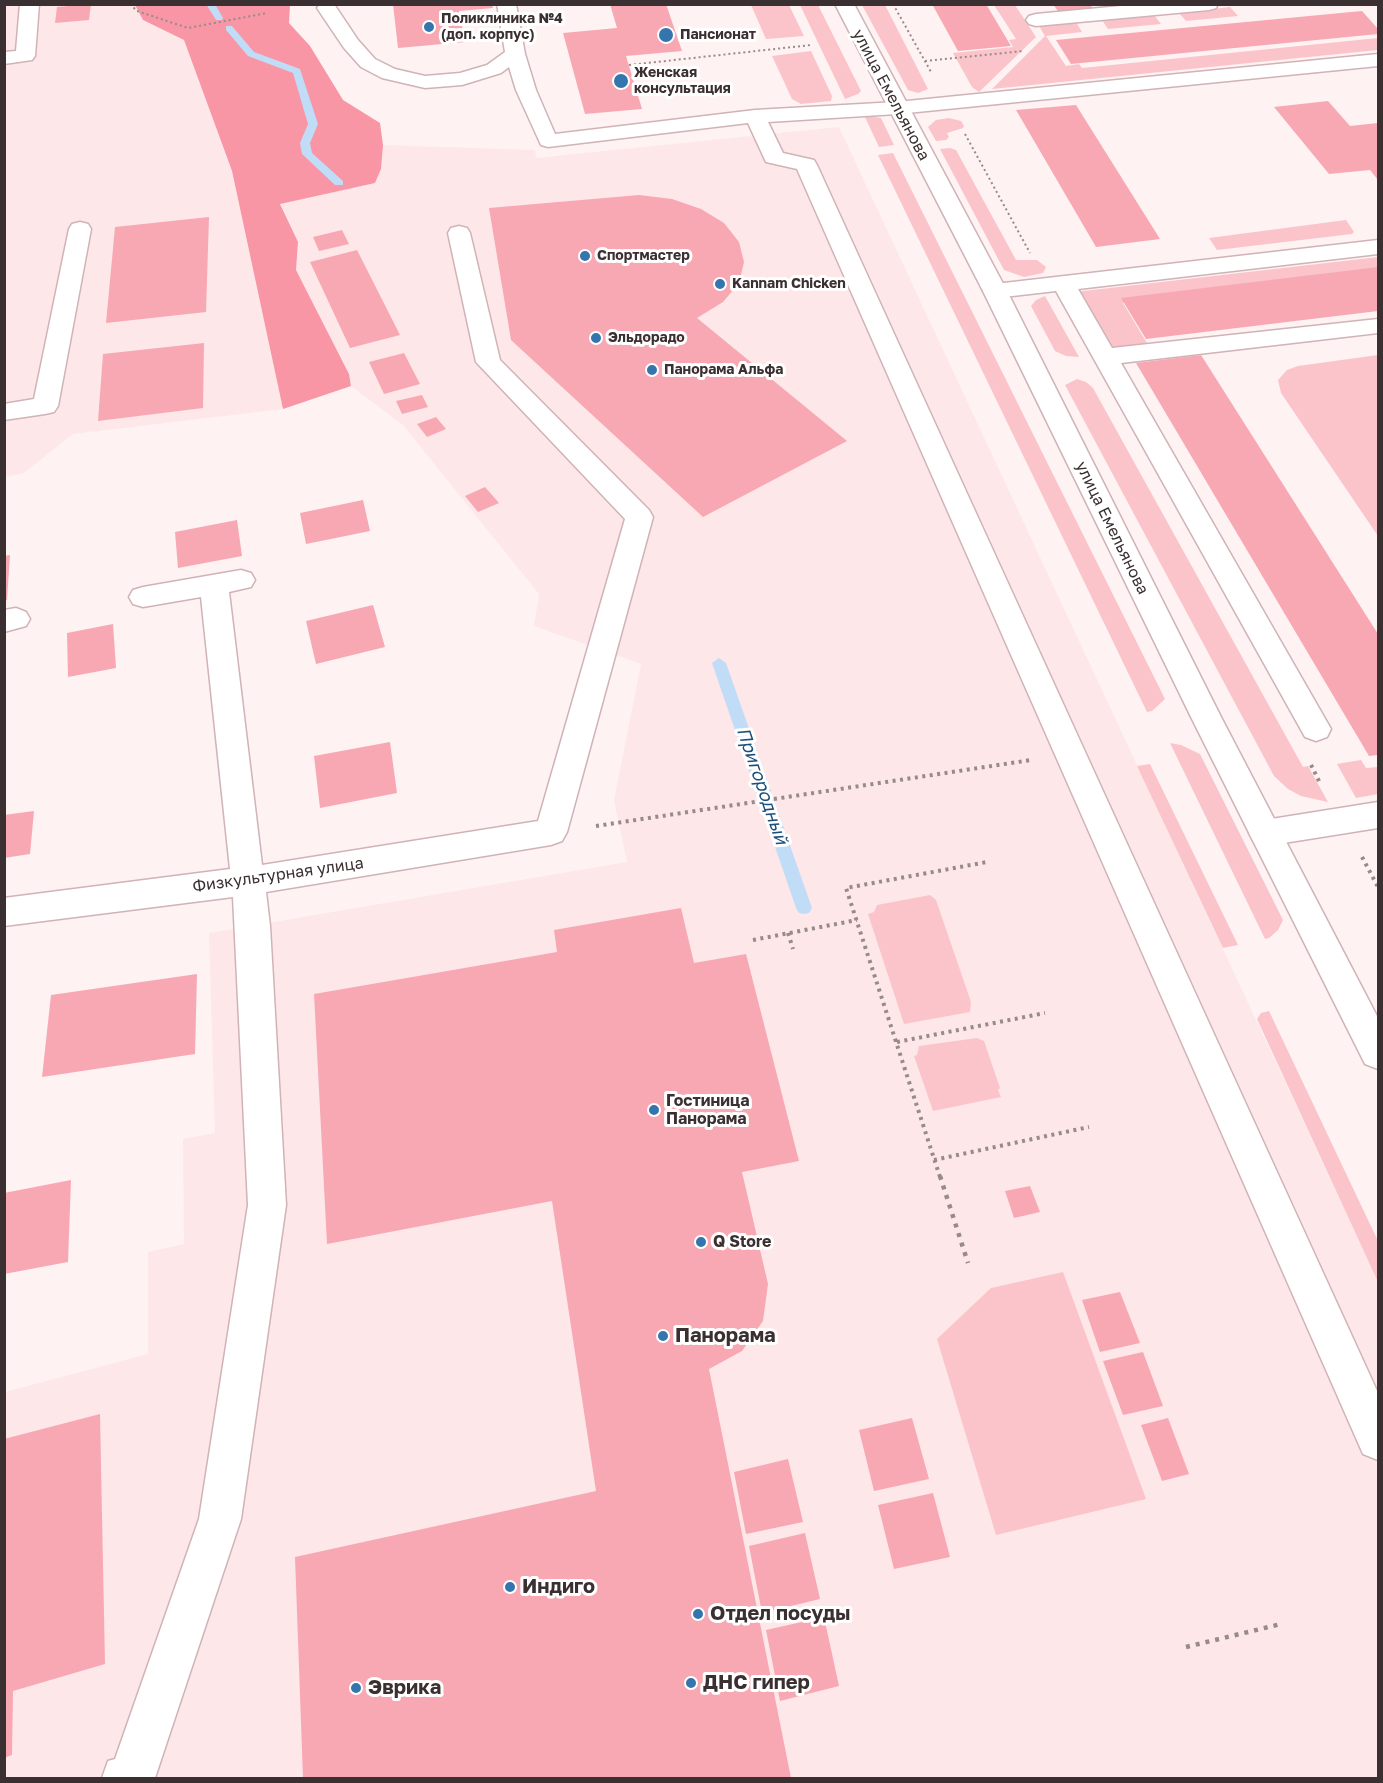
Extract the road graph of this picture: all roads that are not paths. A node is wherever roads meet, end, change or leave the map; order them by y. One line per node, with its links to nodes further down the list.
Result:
1 (30, 4): 8 (main road)
2 (506, 4): 7 (main road)
3 (844, 4): 10 (main road, улица Емельянова)
4 (1209, 4): 6 (main road)
5 (327, 8): 7 (main road)
6 (1036, 20)
7 (515, 54): 11 (main road)
8 (4, 58)
9 (1378, 60): 10 (main road)
10 (897, 108): 11 (main road); 16 (main road, улица Емельянова)
11 (755, 116): 27 (main road)
12 (80, 229): 19 (main road)
13 (459, 233): 24 (main road, Физкультурная улица)
14 (1378, 247): 15 (main road)
15 (1055, 284): 16 (main road); 18 (main road)
16 (995, 291): 23 (main road, улица Емельянова)
17 (1378, 326): 18 (main road)
18 (1105, 357): 21 (main road)
19 (4, 412)
20 (143, 597): 24 (main road)
21 (1316, 729)
22 (1378, 815): 23 (main road)
23 (1265, 833): 26 (main road, улица Емельянова)
24 (248, 880): 25 (main road, Физкультурная улица); 28 (main road)
25 (4, 912)
26 (1378, 1053)
27 (1378, 1440)
28 (125, 1779)

